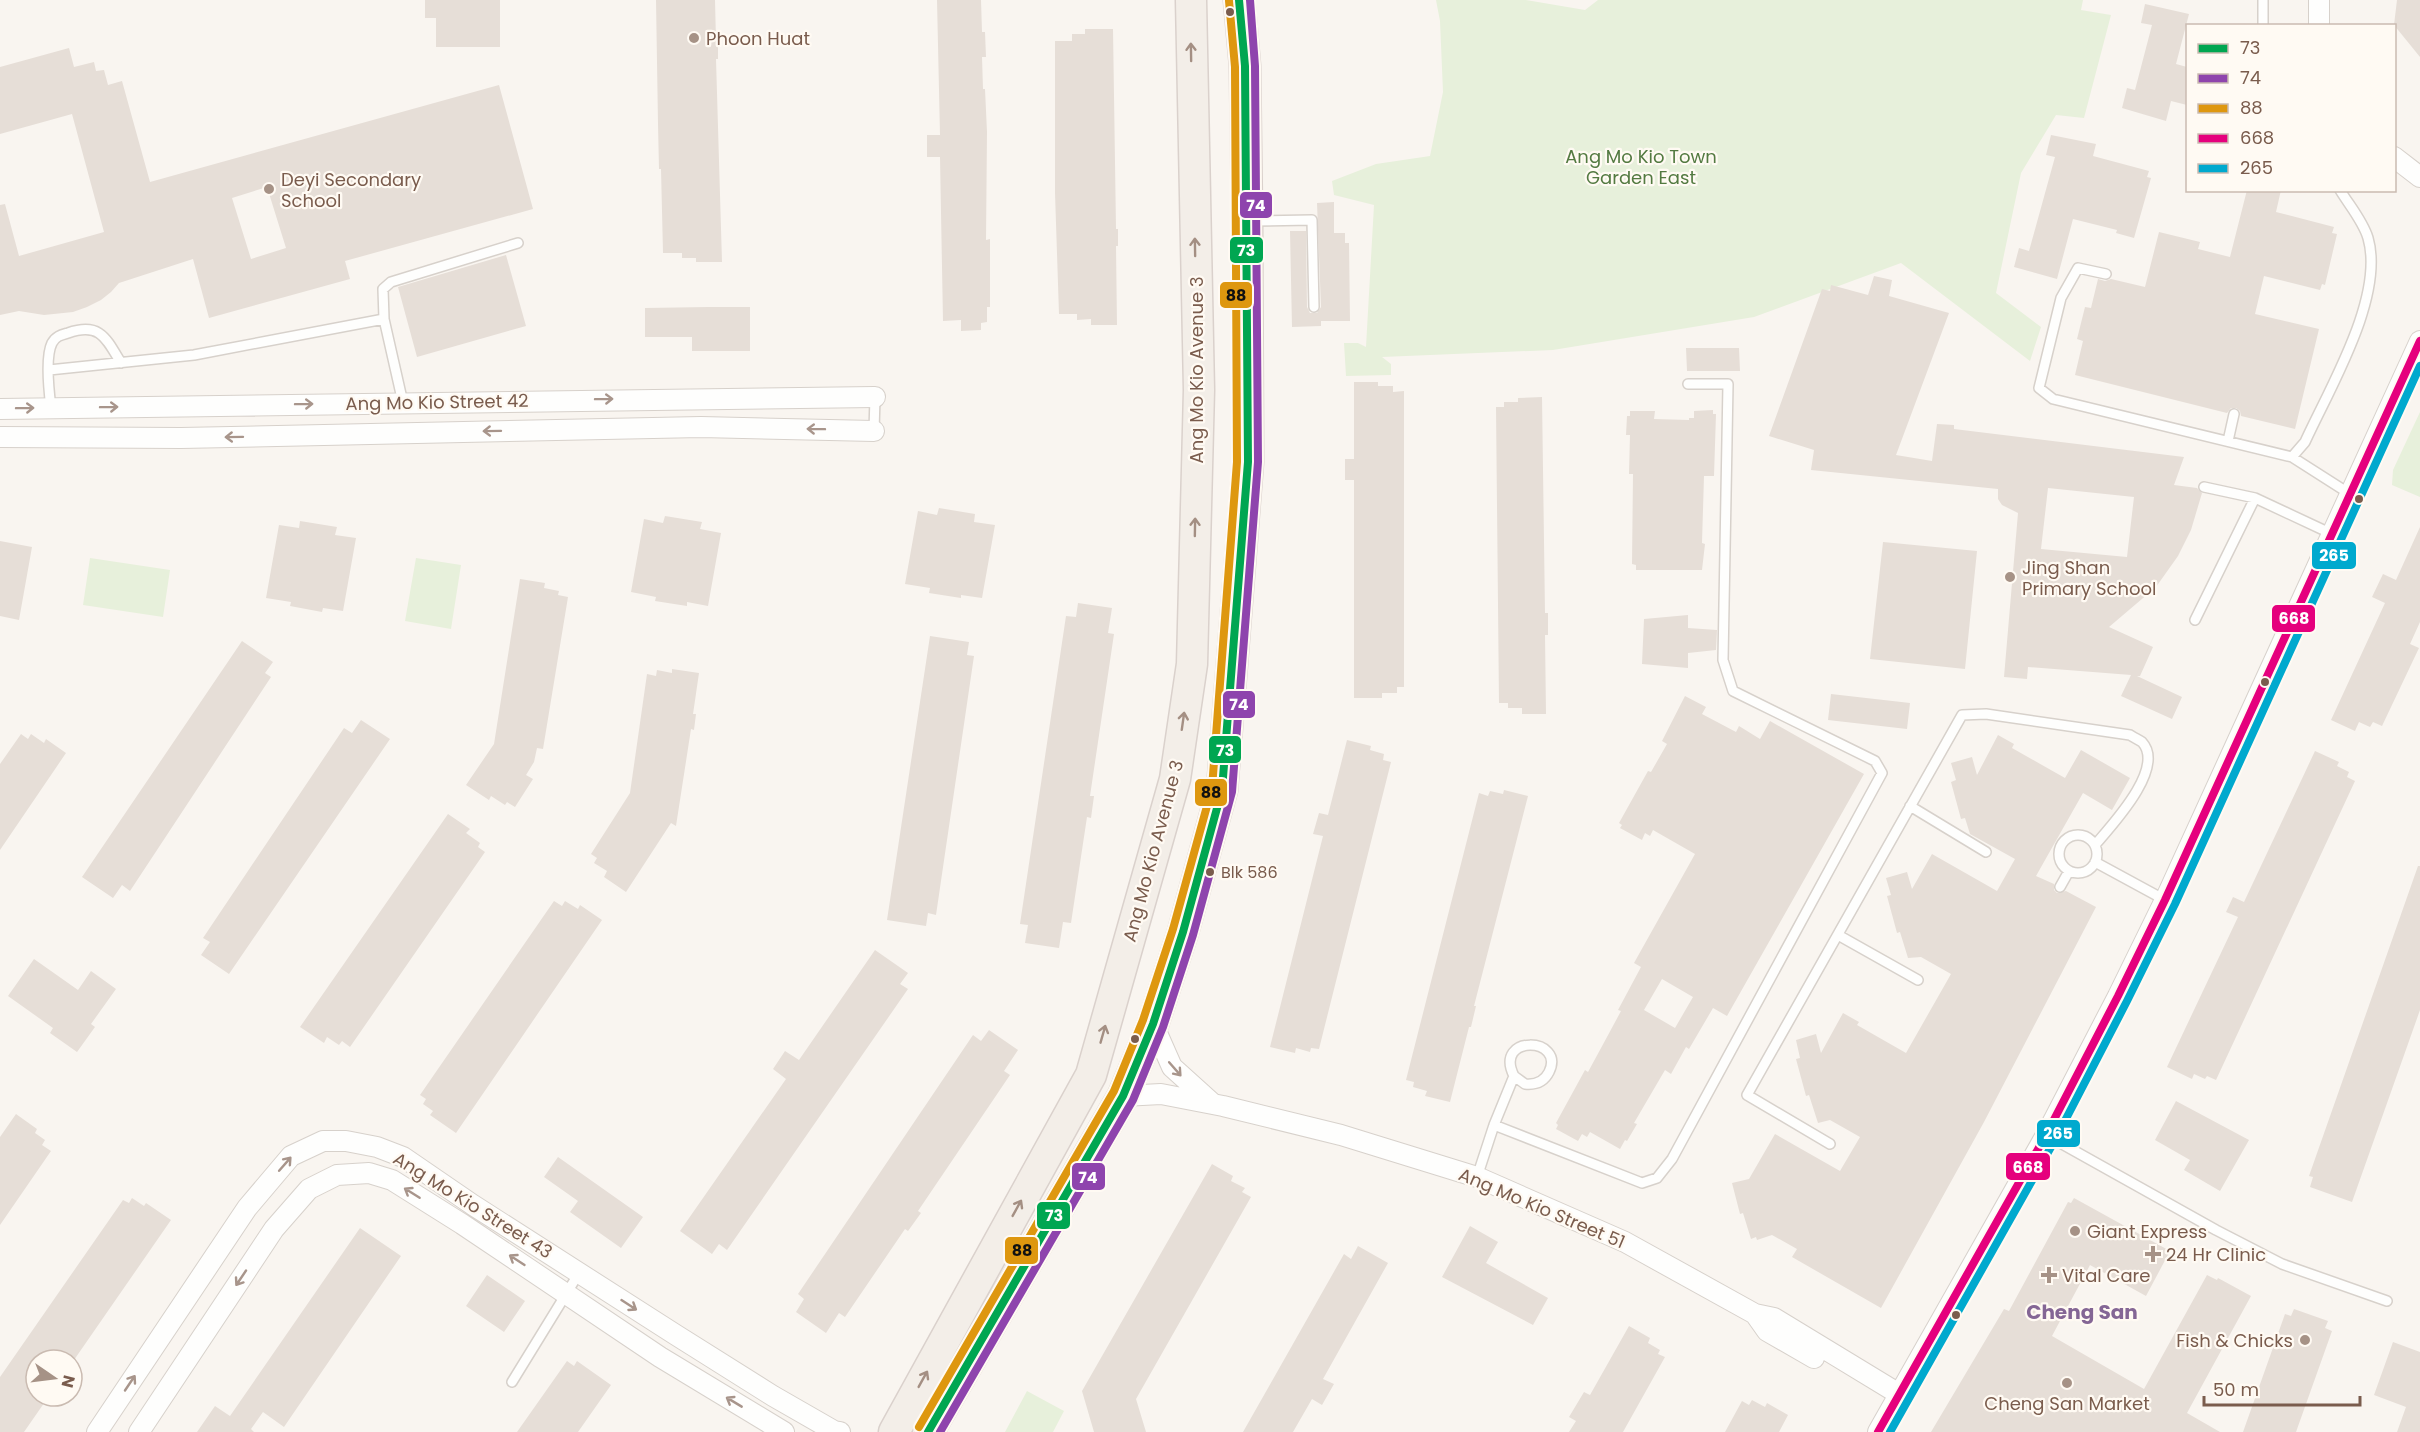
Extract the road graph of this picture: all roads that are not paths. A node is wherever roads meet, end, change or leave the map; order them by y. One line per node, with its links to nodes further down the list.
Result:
1 (1191, 0): 63 (main road, Ang Mo Kio Avenue 3, one-way to 1)
2 (1239, 0): 12 (main road)
3 (2263, 0): 5 (lane)
4 (2319, 0): 6 (street)
5 (2263, 24)
6 (2319, 24)
7 (2396, 153): 9 (street)
8 (2396, 159): 10 (street)
9 (2420, 166)
10 (2420, 177)
11 (2341, 192): 29 (lane)
12 (1247, 221): 15 (lane); 44 (main road)
13 (518, 243): 16 (lane)
14 (2106, 274): 28 (lane)
15 (1314, 307)
16 (384, 319): 18 (lane); 22 (lane)
17 (2420, 341): 31 (street)
18 (121, 363): 19 (lane); 19 (lane)
19 (49, 370): 23 (lane)
20 (1688, 384): 48 (lane)
21 (875, 397): 22 (street, Ang Mo Kio Street 42, one-way to 21); 26 (lane)
22 (403, 403): 23 (street, Ang Mo Kio Street 42, one-way to 22)
23 (51, 408): 24 (street, Ang Mo Kio Street 42, one-way to 23)
24 (0, 409)
25 (2234, 414): 28 (lane)
26 (874, 430): 27 (street, Ang Mo Kio Street 42, one-way to 27)
27 (0, 437)
28 (2228, 441): 29 (lane)
29 (2292, 457): 31 (lane)
30 (2204, 487): 32 (lane)
31 (2350, 494): 33 (street)
32 (2255, 498): 33 (lane); 34 (lane)
33 (2332, 534): 41 (street)
34 (2195, 620)
35 (1910, 806): 36 (lane); 37 (lane); 42 (lane)
36 (2095, 845): 38 (lane); 39 (lane)
37 (1986, 852)
38 (2095, 862): 39 (lane); 41 (lane)
39 (2069, 871): 40 (lane)
40 (2060, 887)
41 (2165, 900): 49 (street)
42 (1838, 935): 43 (lane); 50 (lane)
43 (1918, 980)
44 (1153, 1024): 46 (main road); 47 (street, Ang Mo Kio Street 51, one-way to 47)
45 (1514, 1076): 45 (lane); 48 (lane)
46 (1123, 1096): 47 (street, Ang Mo Kio Street 51); 64 (main road)
47 (1213, 1104): 51 (street, Ang Mo Kio Street 51)
48 (1494, 1125): 51 (lane)
49 (2046, 1135): 56 (lane); 58 (street)
50 (1830, 1144)
51 (1477, 1177): 58 (street, Ang Mo Kio Street 51)
52 (473, 1205): 53 (lane); 54 (street, Ang Mo Kio Street 43); 59 (street, Ang Mo Kio Street 43, one-way to 52)
53 (462, 1224): 55 (street, Ang Mo Kio Street 43, one-way to 53); 60 (street, Ang Mo Kio Street 43, one-way to 60)
54 (579, 1273): 55 (lane); 62 (street, Ang Mo Kio Street 43, one-way to 62)
55 (566, 1292): 57 (lane); 61 (street, Ang Mo Kio Street 43, one-way to 55)
56 (2387, 1302)
57 (512, 1382)
58 (1897, 1399): 65 (street)
59 (97, 1432)
60 (139, 1432)
61 (784, 1432)
62 (840, 1432)
63 (892, 1432)
64 (928, 1432)
65 (1878, 1432)

